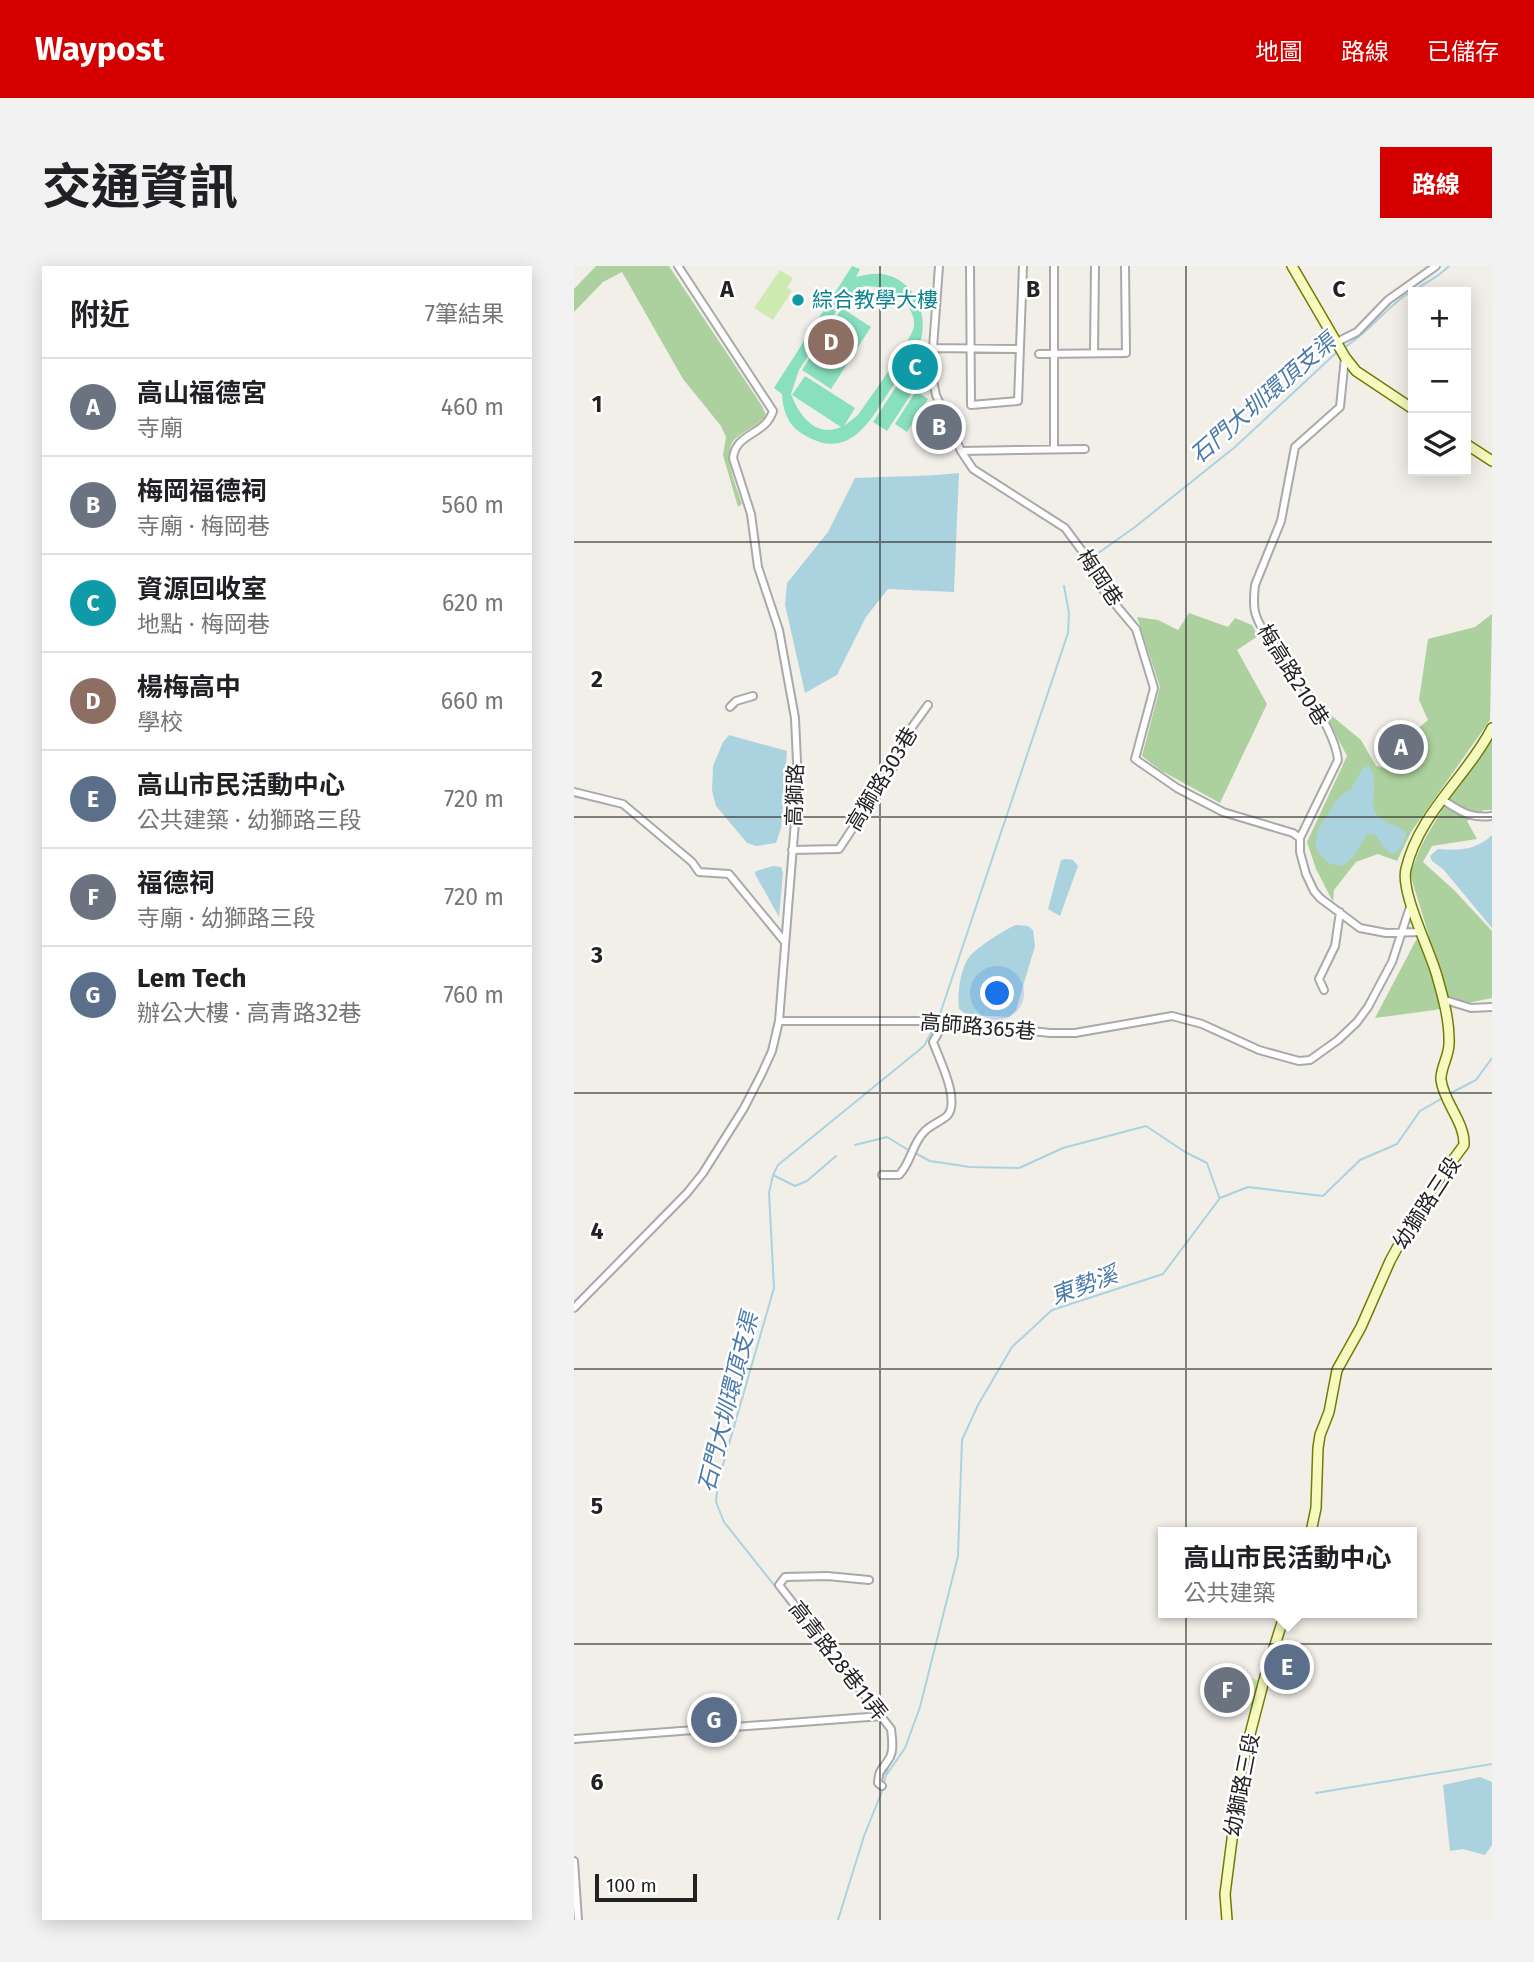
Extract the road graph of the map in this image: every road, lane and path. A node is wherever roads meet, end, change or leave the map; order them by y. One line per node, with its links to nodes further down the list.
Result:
1 (678, 266): 31 (street, 高獅路)
2 (939, 266): 10 (street, 梅岡巷)
3 (970, 266): 11 (street)
4 (1023, 266): 12 (street)
5 (1054, 266): 14 (street)
6 (1095, 266): 15 (street)
7 (1125, 266): 15 (street)
8 (1292, 266): 13 (street)
9 (1436, 266): 13 (street)
10 (933, 348): 11 (street); 21 (street, 梅岡巷)
11 (970, 348): 12 (street); 12 (street)
12 (1019, 349)
13 (1341, 349): 17 (street); 30 (street, 梅高路210巷)
14 (1054, 352): 15 (street); 16 (street); 19 (street)
15 (1094, 352)
16 (1039, 354)
17 (1408, 406)
18 (1471, 447): 22 (street)
19 (1054, 449): 20 (street); 21 (street)
20 (1085, 449)
21 (961, 451): 30 (street, 梅岡巷)
22 (1492, 461)
23 (753, 696): 25 (street)
24 (928, 705): 31 (street, 高獅路303巷)
25 (730, 707)
26 (1492, 728): 28 (street, 幼獅路三段)
27 (574, 792): 36 (street)
28 (1441, 799): 29 (street); 32 (street, 幼獅路三段)
29 (1492, 816)
30 (1300, 838): 33 (street)
31 (792, 850): 36 (street, 高獅路)
32 (1411, 903): 34 (street, 高師路365巷); 35 (street, 幼獅路三段)
33 (1340, 912): 34 (street); 37 (street)
34 (1402, 932): 35 (street); 41 (street, 高師路365巷)
35 (1421, 932): 38 (street, 幼獅路三段)
36 (785, 942): 40 (street, 高獅路)
37 (1324, 990)
38 (1442, 999): 39 (street); 44 (street, 幼獅路三段)
39 (1492, 1007)
40 (779, 1021): 41 (street, 高師路365巷); 43 (street, 高獅路)
41 (945, 1021): 42 (street)
42 (882, 1175)
43 (574, 1308)
44 (1312, 1527)
45 (869, 1580): 47 (street, 高青路28巷11弄)
46 (1283, 1618): 52 (street, 幼獅路三段)
47 (882, 1716): 48 (street); 49 (street, 高青路28巷11弄)
48 (574, 1739)
49 (882, 1786)
50 (574, 1861): 51 (street)
51 (578, 1920)
52 (1227, 1920)

